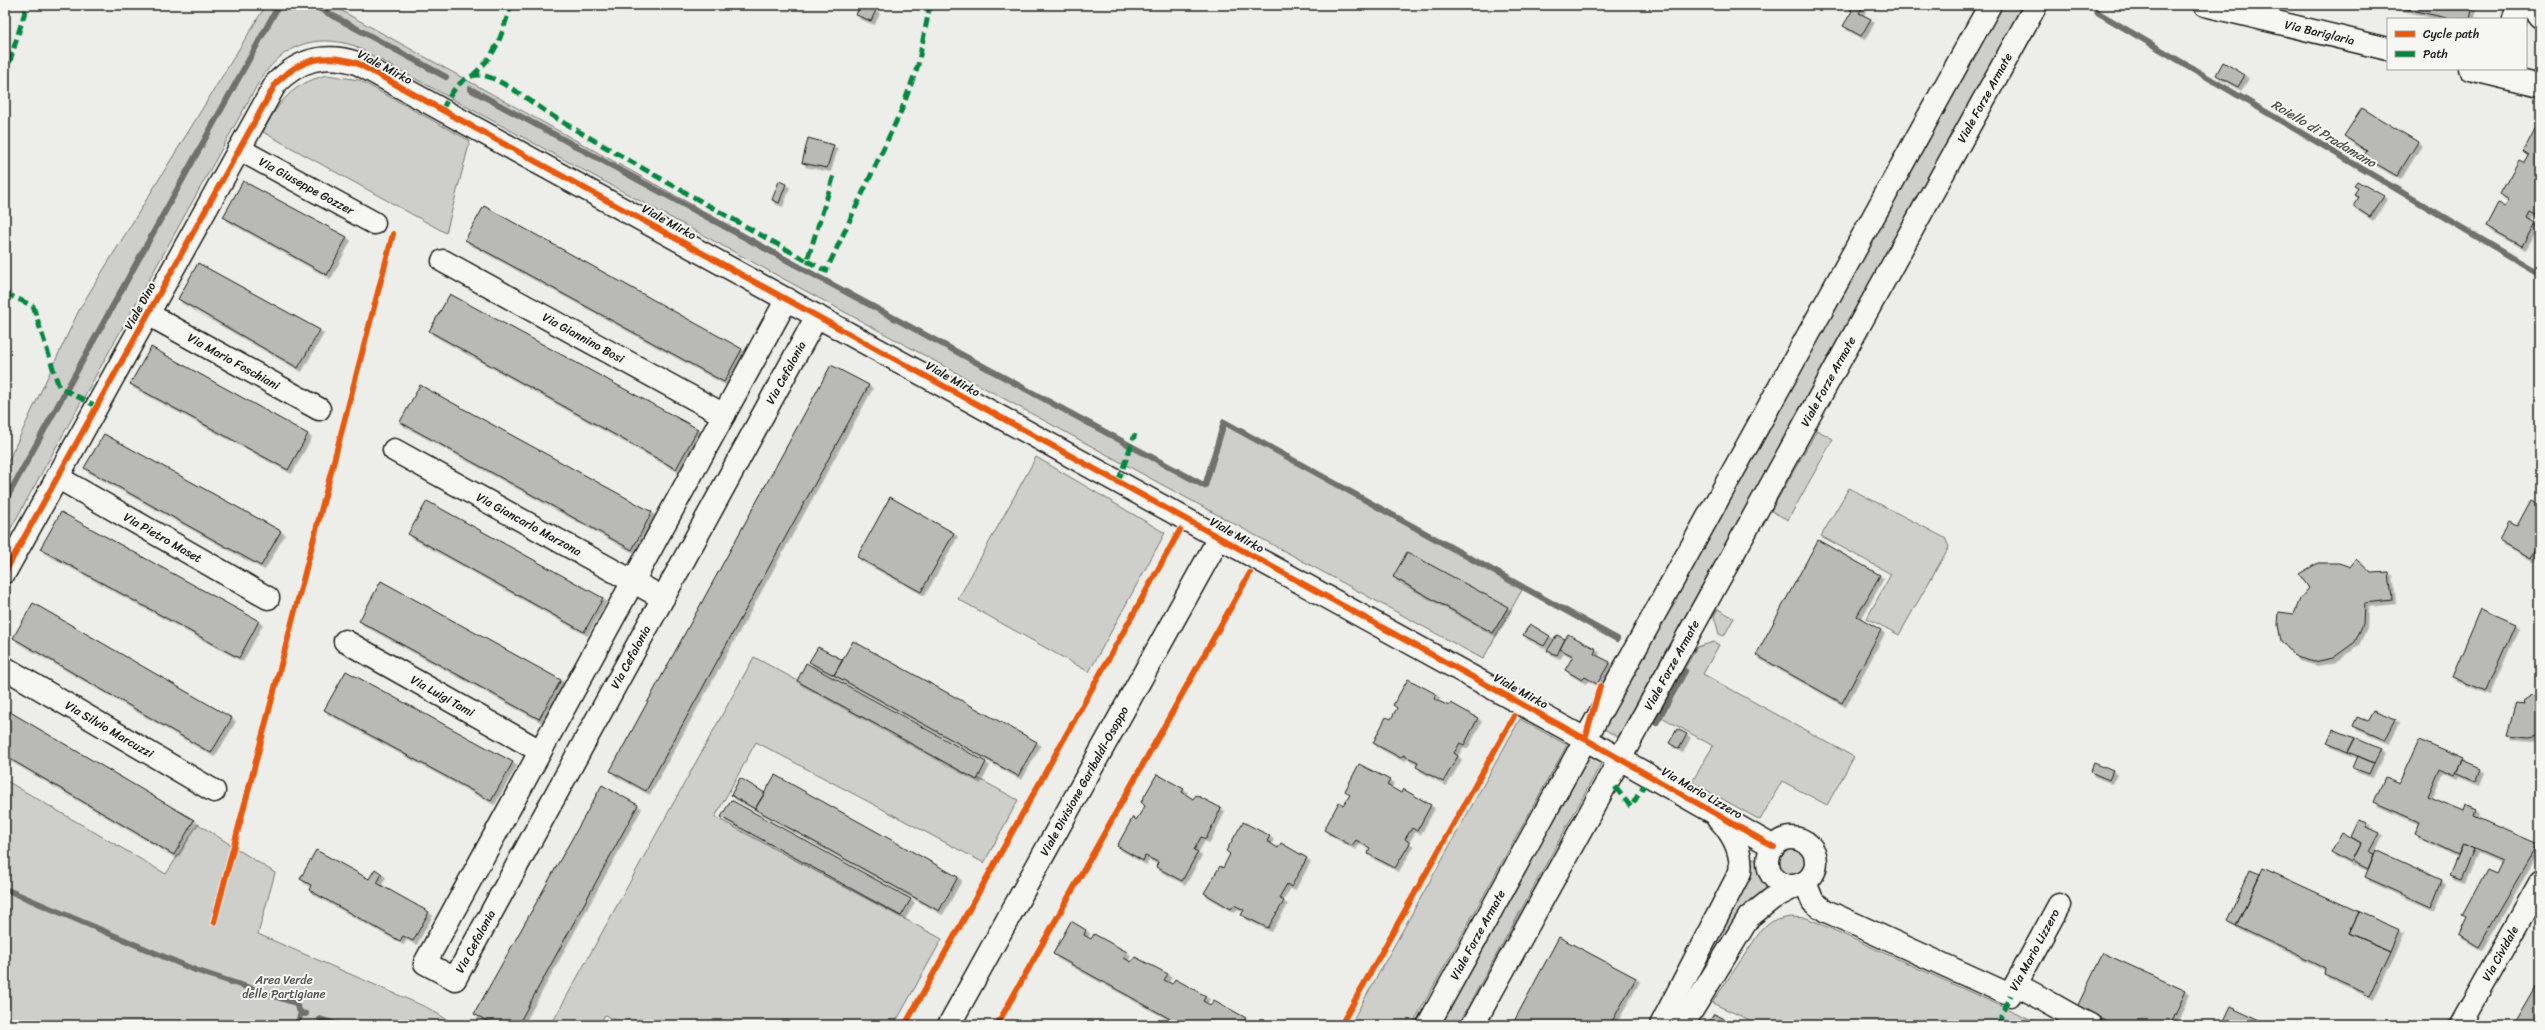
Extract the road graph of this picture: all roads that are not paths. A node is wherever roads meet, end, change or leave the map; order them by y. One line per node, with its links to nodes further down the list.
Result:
1 (1990, 5): 30 (street, Viale Forze Armate)
2 (2036, 5): 32 (street, Viale Forze Armate)
3 (2205, 5): 8 (street, Via Bariglaria)
4 (2518, 5): 7 (street)
5 (2530, 5): 6 (street)
6 (2540, 17)
7 (2514, 18)
8 (2387, 49)
9 (305, 62): 13 (street, Viale Dino); 16 (street, Viale Mirko)
10 (2477, 70): 11 (street)
11 (2524, 77): 12 (street)
12 (2540, 86)
13 (239, 149): 14 (street, Via Giuseppe Gozzer); 17 (street, Viale Dino)
14 (374, 223)
15 (443, 261): 20 (street, Via Giannino Bosi)
16 (787, 299): 18 (street, Viale Mirko); 20 (street, Via Cefalonia)
17 (148, 314): 19 (street, Via Mario Foschiani); 22 (street, Viale Dino)
18 (817, 316): 23 (street, Viale Mirko); 27 (street, Via Cefalonia)
19 (319, 409)
20 (724, 415): 25 (street, Via Cefalonia)
21 (394, 450): 25 (street, Via Giancarlo Marzona)
22 (57, 477): 24 (street, Viale Dino); 26 (street, Via Pietro Maset)
23 (1219, 538): 30 (street, Viale Mirko); 40 (street, Viale Divisione Garibaldi-Osoppo)
24 (5, 572)
25 (633, 581): 27 (street, Via Giancarlo Marzona); 31 (street, Via Cefalonia)
26 (268, 598)
27 (663, 598): 31 (street, Via Cefalonia)
28 (345, 641): 31 (street, Via Luigi Tami)
29 (5, 668): 33 (street, Via Silvio Marcuzzi)
30 (1585, 739): 32 (street); 41 (street, Viale Forze Armate)
31 (540, 751)
32 (1620, 758): 34 (street, Via Mario Lizzero); 42 (street, Viale Forze Armate)
33 (214, 790)
34 (1709, 809): 35 (street, Via Mario Lizzero); 43 (street, Via Mario Lizzero)
35 (1774, 847): 36 (street); 36 (street)
36 (1802, 883): 39 (street, Via Mario Lizzero); 44 (street)
37 (2540, 883): 46 (street, Via Cividale)
38 (2059, 905): 39 (street, Via Mario Lizzero)
39 (2016, 985): 45 (street)
40 (949, 1025)
41 (1428, 1025)
42 (1473, 1025)
43 (1661, 1025)
44 (1683, 1025)
45 (2090, 1025)
46 (2460, 1025)

